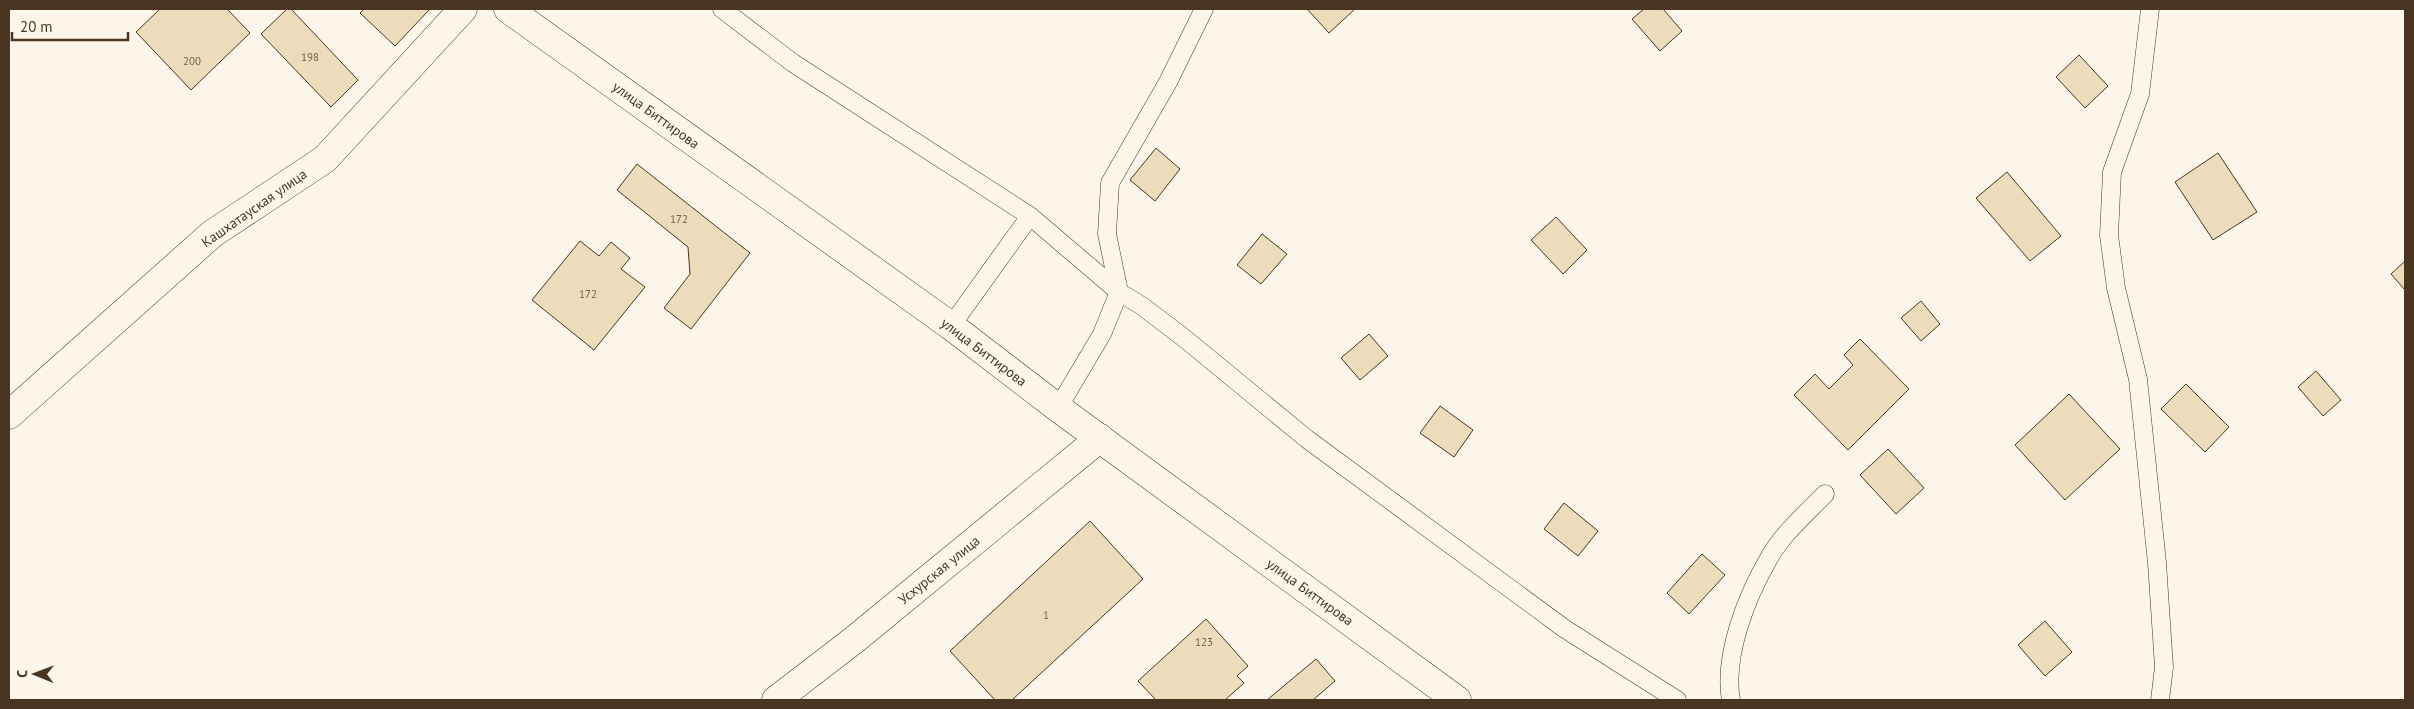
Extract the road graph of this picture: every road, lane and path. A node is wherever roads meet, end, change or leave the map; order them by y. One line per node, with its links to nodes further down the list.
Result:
1 (463, 9): 10 (street, Кашхатауская улица)
2 (508, 9): 8 (street, улица Биттирова)
3 (722, 9): 6 (lane)
4 (1204, 9): 7 (lane)
5 (2150, 9): 17 (lane)
6 (1030, 216): 7 (lane); 8 (lane)
7 (1119, 292): 9 (lane); 15 (lane)
8 (951, 326): 9 (street, улица Биттирова)
9 (1058, 408): 11 (street, улица Биттирова)
10 (9, 415)
11 (1100, 438): 13 (street, Усхурская улица); 14 (street, улица Биттирова)
12 (1825, 494): 16 (lane)
13 (776, 700)
14 (1457, 700)
15 (1677, 700)
16 (1730, 700)
17 (2160, 700)

